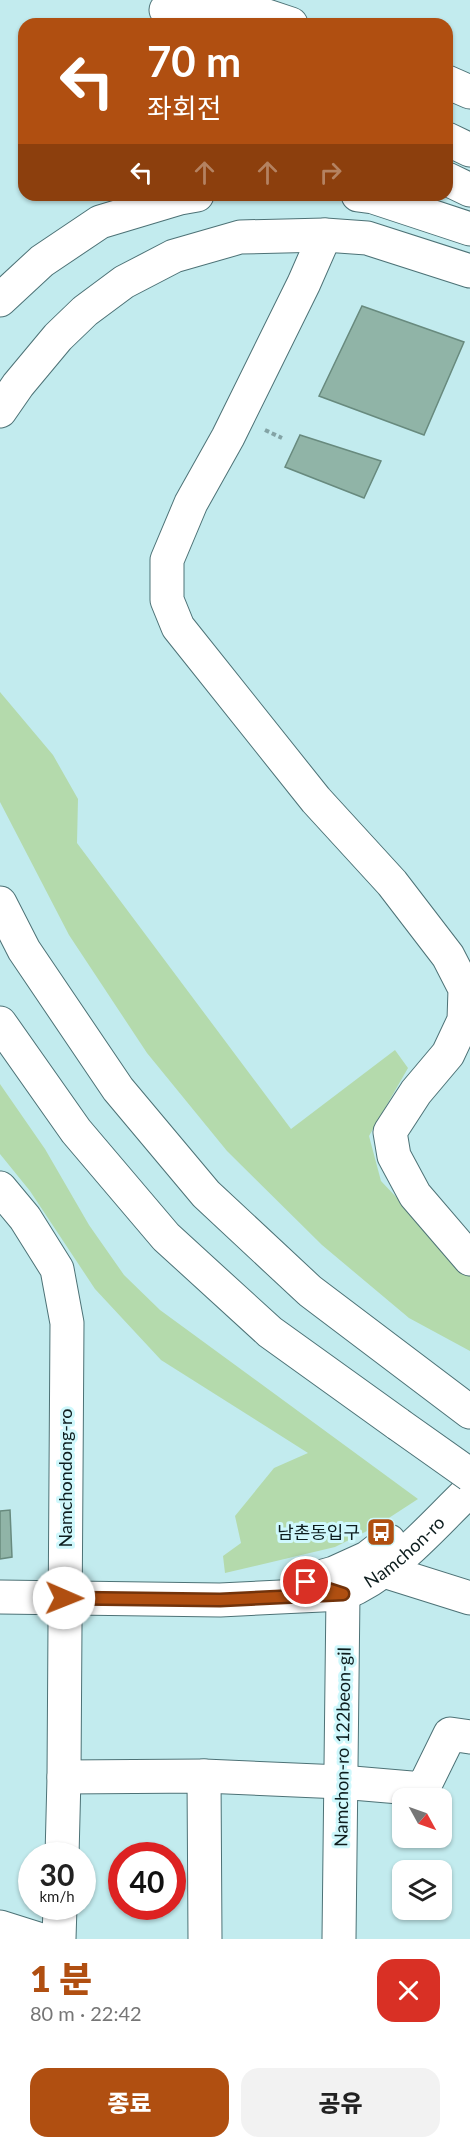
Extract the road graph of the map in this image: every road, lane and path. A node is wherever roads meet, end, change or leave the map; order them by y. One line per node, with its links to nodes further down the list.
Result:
1 (166, 11): 2 (main road); 3 (main road)
2 (184, 18)
3 (273, 18)
4 (453, 85): 5 (main road)
5 (470, 92)
6 (453, 142): 7 (main road)
7 (470, 150)
8 (453, 182): 9 (main road)
9 (470, 190)
10 (175, 201): 15 (main road)
11 (385, 201): 12 (main road)
12 (470, 229)
13 (325, 235): 14 (main road); 16 (main road); 20 (main road)
14 (470, 271)
15 (0, 300)
16 (0, 411)
17 (0, 903): 21 (main road)
18 (0, 1023): 23 (main road, bridge)
19 (0, 1188): 29 (main road, Namchondong-ro)
20 (470, 1259)
21 (470, 1412)
22 (470, 1466): 25 (main road, Namchon-ro)
23 (470, 1475)
24 (470, 1490): 25 (main road, Namchon-ro)
25 (376, 1564): 26 (main road, Namchon-ro); 27 (main road, Namchon-ro); 30 (main road)
26 (306, 1582): 27 (main road); 31 (main road, Namchon-ro)
27 (343, 1594): 31 (main road, Namchon-ro); 35 (main road, Namchon-ro 122beon-gil)
28 (0, 1597): 29 (main road, Namchon-ro)
29 (64, 1598): 31 (main road, Namchon-ro); 34 (main road, Namchondong-ro)
30 (470, 1598)
31 (220, 1600)
32 (470, 1737): 35 (main road)
33 (204, 1776): 34 (main road); 35 (main road); 41 (main road)
34 (64, 1777): 36 (main road, Namchondong-ro)
35 (341, 1782): 42 (main road, Namchon-ro 122beon-gil)
36 (62, 1842)
37 (60, 1920): 40 (main road)
38 (0, 1927): 39 (main road)
39 (38, 1939)
40 (59, 1939)
41 (204, 1939)
42 (339, 1939)

